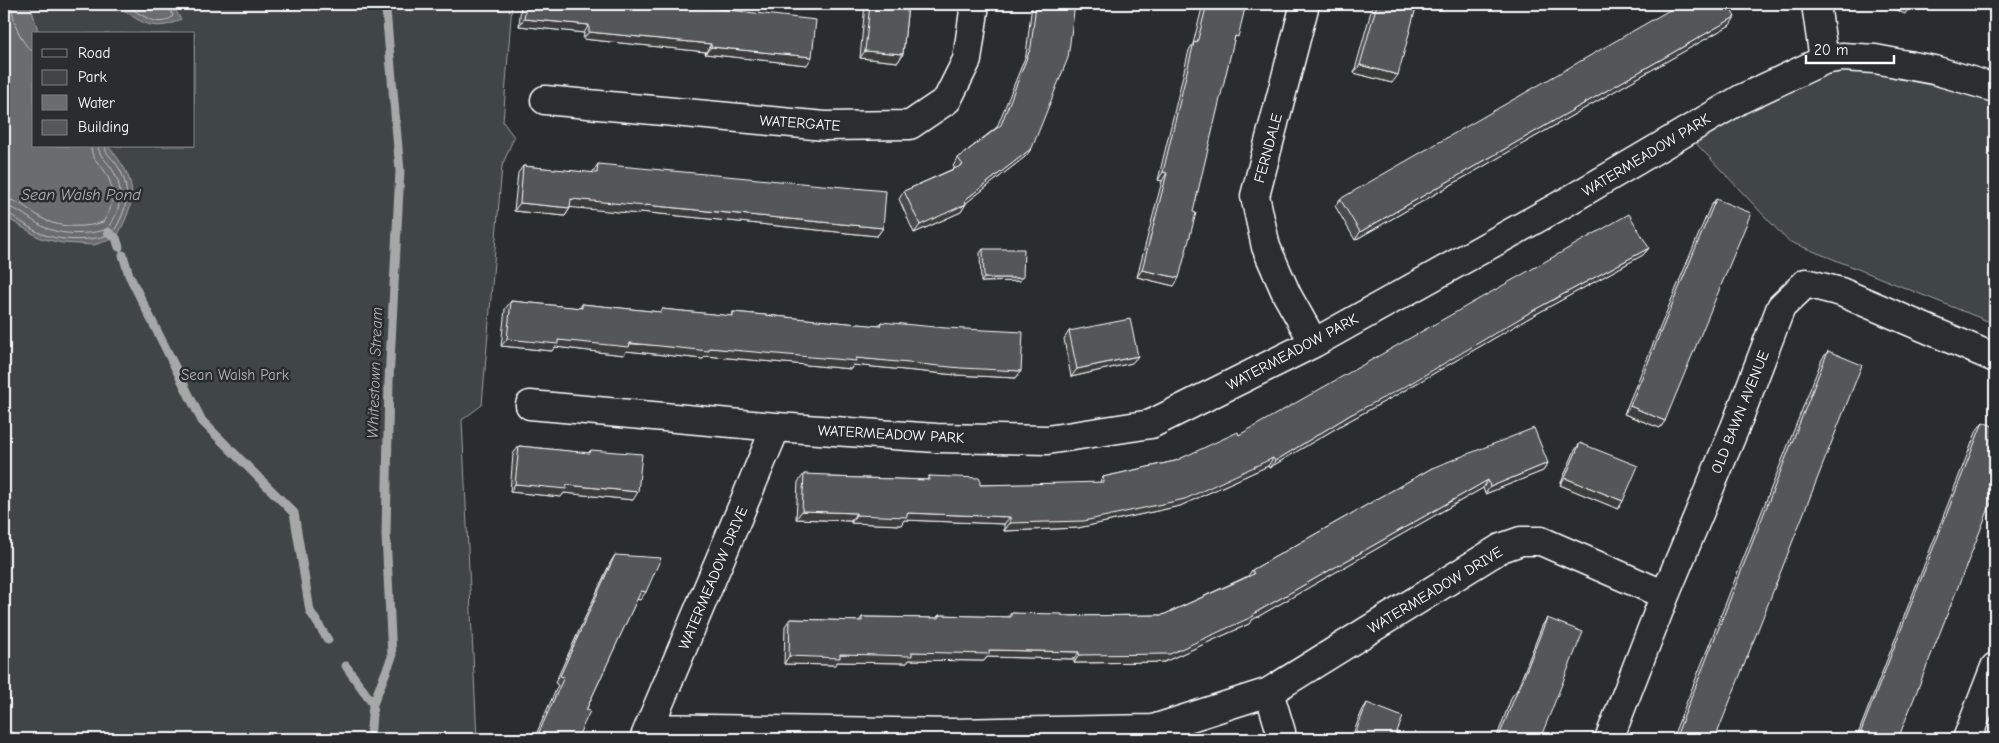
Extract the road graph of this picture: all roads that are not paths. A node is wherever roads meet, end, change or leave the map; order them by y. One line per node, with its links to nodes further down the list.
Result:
1 (974, 4): 6 (street, WATERGATE)
2 (1305, 4): 7 (street, FERNDALE)
3 (1816, 4): 4 (street)
4 (1824, 60): 5 (street, WATERMEADOW PARK); 7 (street, WATERMEADOW PARK)
5 (1995, 88)
6 (545, 100)
7 (1314, 343): 10 (street, WATERMEADOW PARK)
8 (1995, 358): 11 (street, OLD BAWN AVENUE)
9 (530, 405): 10 (street, WATERMEADOW PARK)
10 (776, 427): 14 (street, WATERMEADOW DRIVE)
11 (1665, 595): 13 (street, WATERMEADOW DRIVE); 17 (street, OLD BAWN AVENUE)
12 (1995, 667): 18 (street)
13 (1269, 692): 15 (street, WATERMEADOW DRIVE); 16 (street)
14 (647, 734): 15 (street, WATERMEADOW DRIVE)
15 (952, 736)
16 (1280, 739)
17 (1610, 739)
18 (1967, 739)

